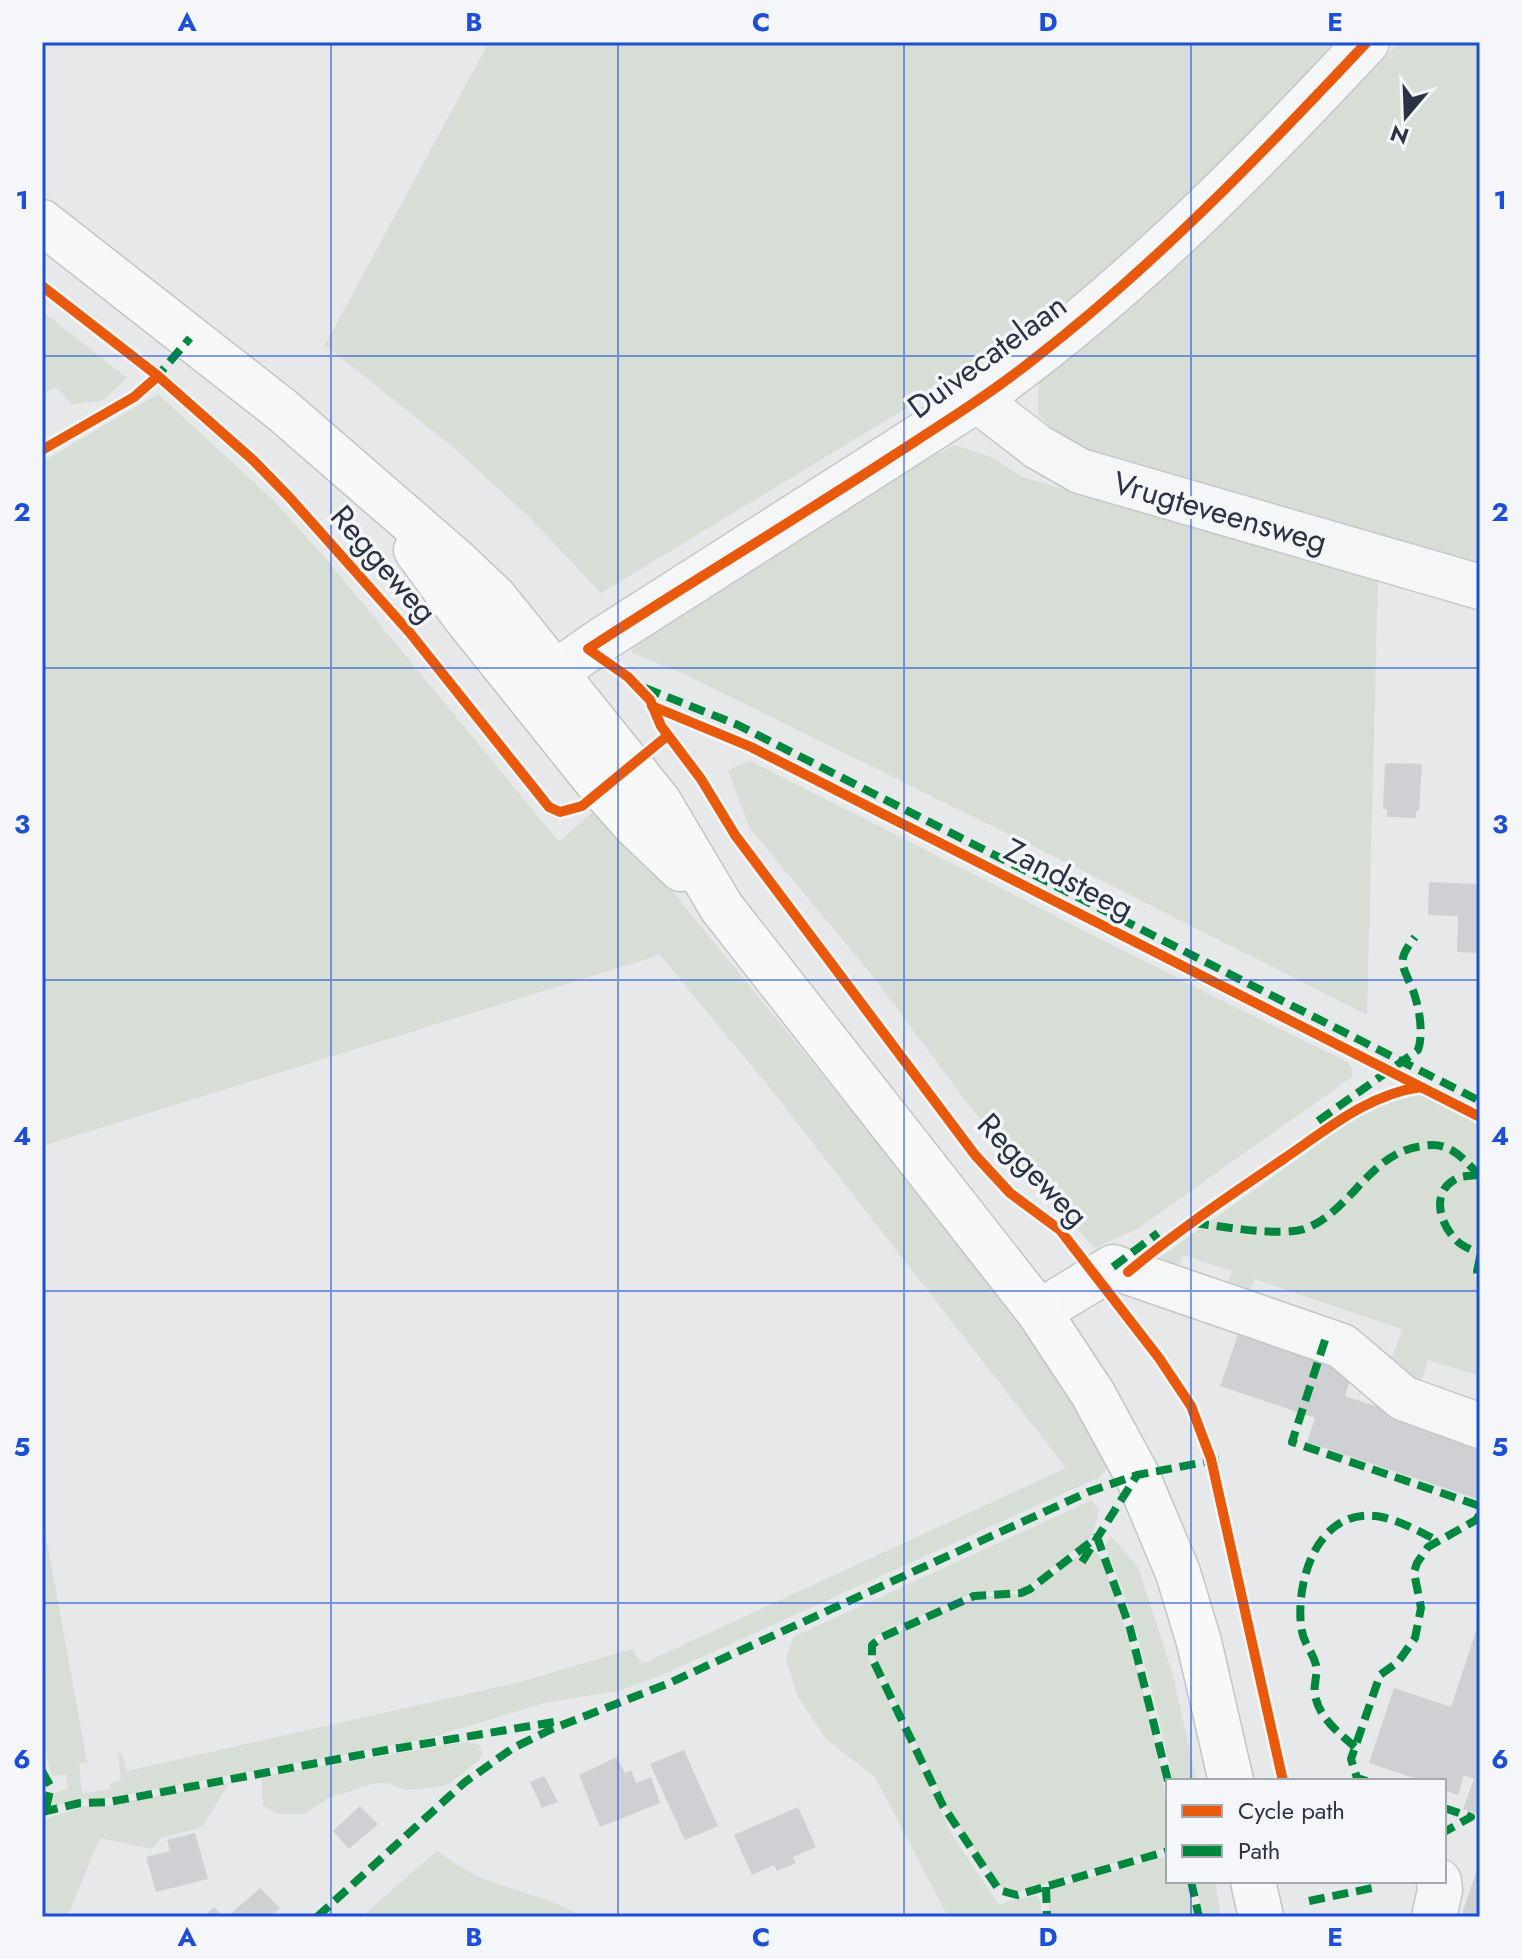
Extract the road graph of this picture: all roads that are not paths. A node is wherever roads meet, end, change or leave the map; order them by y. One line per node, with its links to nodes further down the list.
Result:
1 (1367, 42): 3 (street, Duivecatelaan)
2 (42, 222): 5 (main road, Reggeweg)
3 (977, 400): 4 (street, Vrugteveensweg); 5 (street, Duivecatelaan)
4 (1480, 587)
5 (541, 682): 6 (main road, Reggeweg)
6 (1039, 1312): 7 (street); 8 (main road, Reggeweg)
7 (1480, 1426)
8 (1231, 1779)
9 (1253, 1883): 11 (main road)
10 (1439, 1883): 12 (street)
11 (1261, 1917)
12 (1434, 1917)

